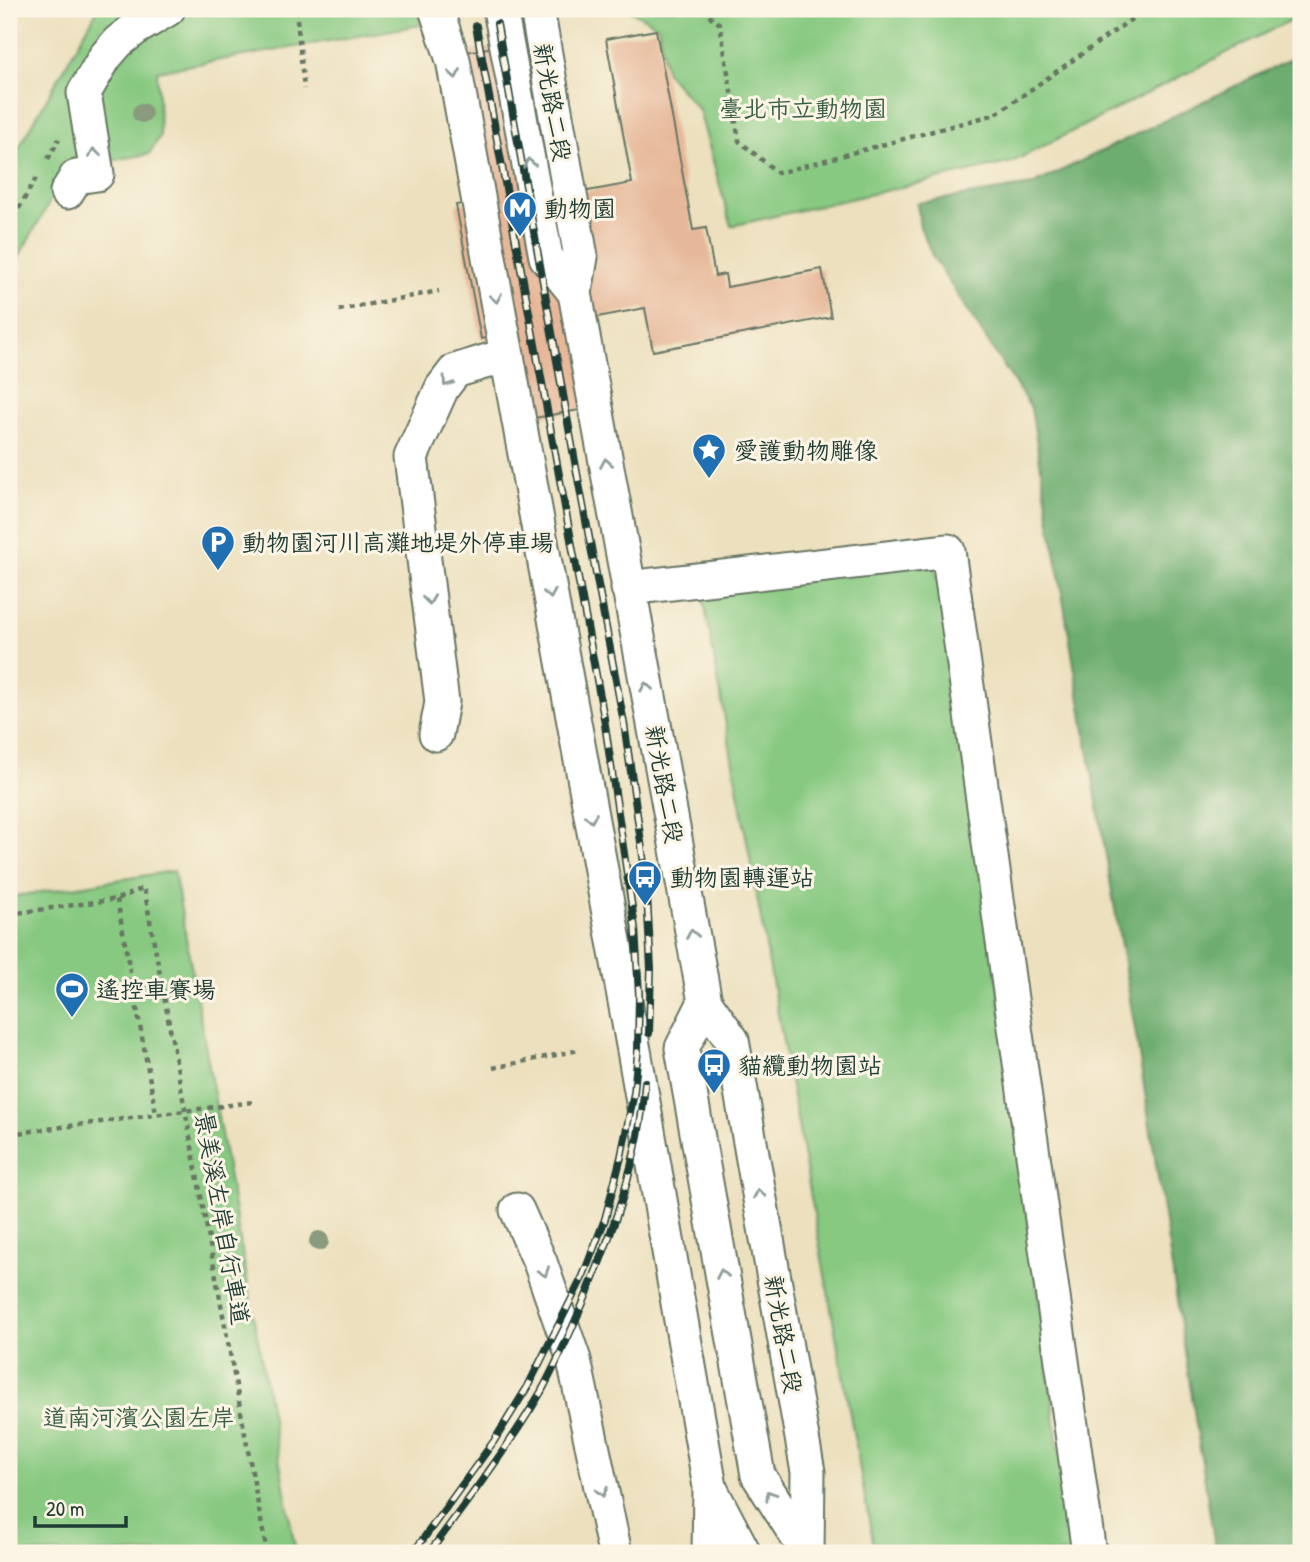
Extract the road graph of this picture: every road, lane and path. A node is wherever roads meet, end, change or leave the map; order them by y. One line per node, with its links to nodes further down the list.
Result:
1 (168, 9): 11 (street, one-way to 1)
2 (201, 9): 3 (path)
3 (215, 9)
4 (296, 9): 10 (path)
5 (436, 9): 15 (street, one-way to 15)
6 (500, 9): 13 (street, one-way to 6)
7 (537, 9): 13 (street, 新光路二段)
8 (701, 9): 9 (path)
9 (1146, 9)
10 (304, 89)
11 (67, 192)
12 (439, 290): 14 (path)
13 (575, 293): 16 (street, 新光路二段, one-way to 13)
14 (340, 310)
15 (507, 355): 17 (street, one-way to 17); 28 (street, one-way to 28)
16 (628, 587): 20 (street, 新光路二段, one-way to 16); 34 (street)
17 (436, 734)
18 (117, 899): 19 (path); 24 (path, 景美溪左岸自行車道); 25 (path)
19 (9, 915)
20 (705, 1002): 33 (street, 新光路二段, one-way to 20); 33 (street, one-way to 20)
21 (579, 1050): 22 (path)
22 (493, 1068)
23 (253, 1101): 24 (path)
24 (185, 1111): 25 (path); 29 (path, 景美溪左岸自行車道)
25 (156, 1114): 26 (path)
26 (9, 1134)
27 (517, 1210): 30 (street, one-way to 30)
28 (710, 1487): 31 (street); 32 (street)
29 (267, 1553)
30 (615, 1553)
31 (709, 1553)
32 (744, 1553)
33 (807, 1553)
34 (1089, 1553)

